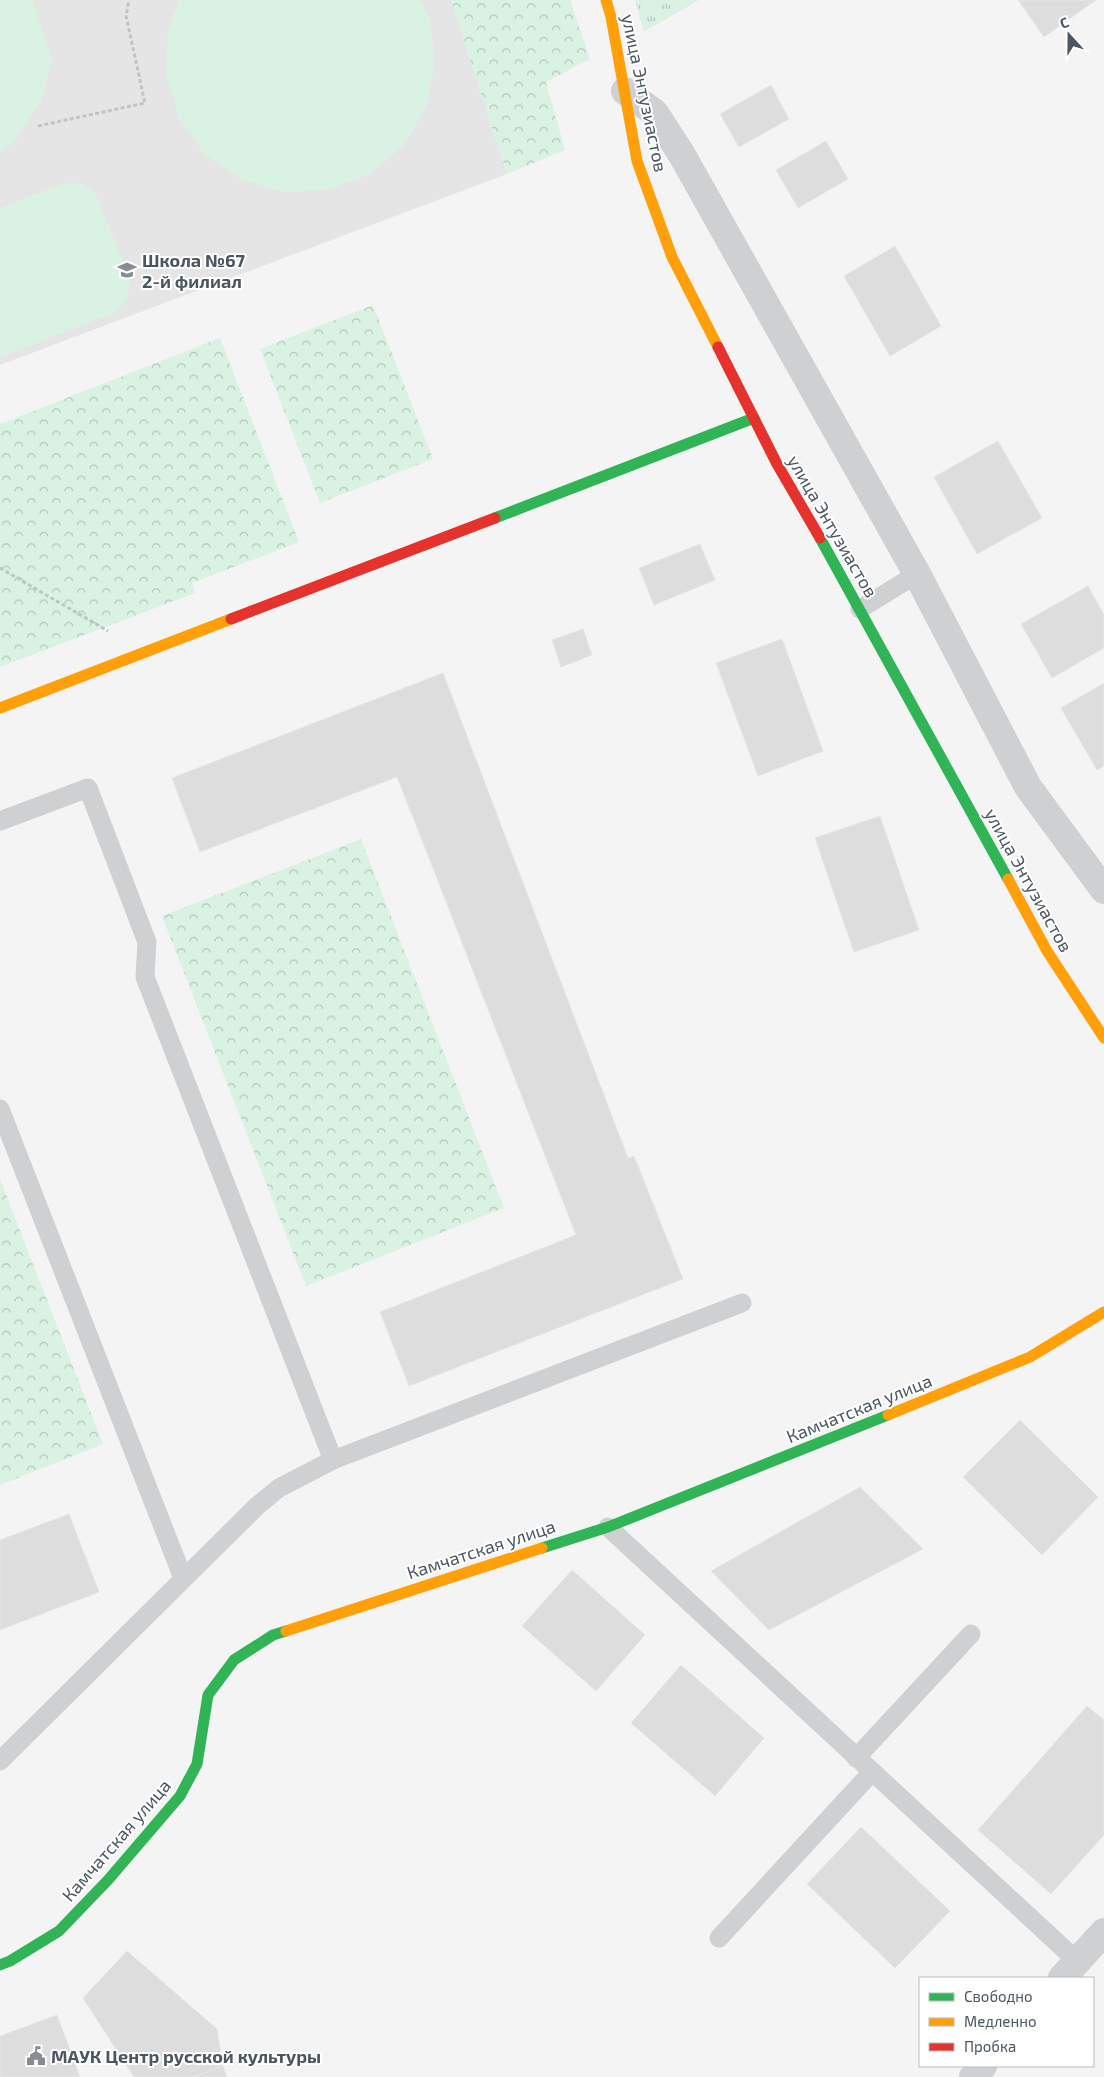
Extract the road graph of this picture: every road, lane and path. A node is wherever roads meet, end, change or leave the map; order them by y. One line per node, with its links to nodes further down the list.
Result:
1 (129, 0): 4 (path)
2 (606, 0): 3 (street, улица Энтузиастов)
3 (625, 90): 5 (street, улица Энтузиастов); 7 (street)
4 (38, 126)
5 (754, 418): 8 (street, улица Энтузиастов); 10 (street)
6 (0, 568): 9 (path)
7 (917, 574): 8 (lane); 12 (street)
8 (860, 609): 13 (street, улица Энтузиастов)
9 (110, 632)
10 (0, 708)
11 (0, 822): 17 (lane)
12 (1104, 890)
13 (1104, 1038)
14 (0, 1109): 19 (lane)
15 (742, 1303): 17 (lane)
16 (1104, 1312): 18 (street, Камчатская улица)
17 (333, 1460): 19 (lane)
18 (608, 1527): 21 (lane); 26 (street, Камчатская улица)
19 (183, 1578): 22 (lane)
20 (971, 1634): 21 (lane)
21 (856, 1758): 23 (lane)
22 (0, 1761)
23 (872, 1772): 25 (lane); 27 (lane)
24 (1104, 1932): 27 (street)
25 (719, 1938)
26 (0, 1965)
27 (1069, 1970)
28 (982, 2067): 29 (street)
29 (973, 2077)

